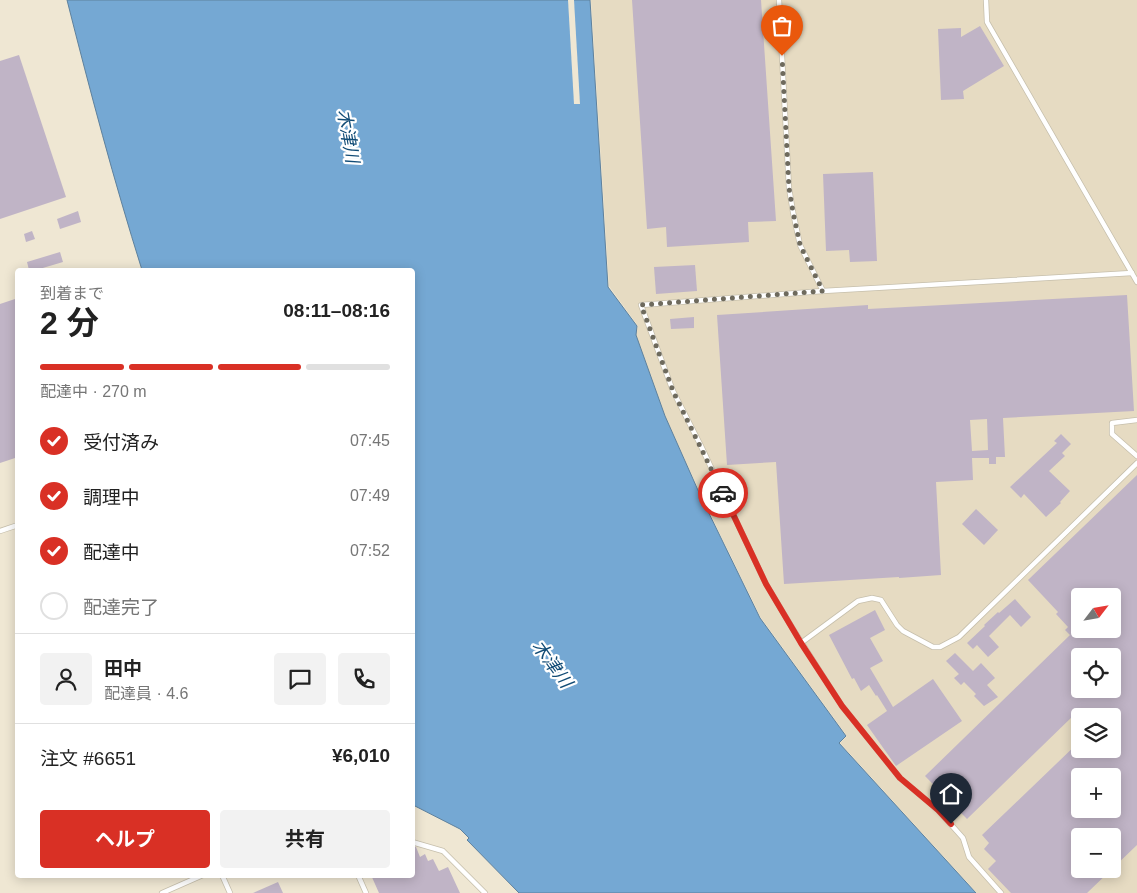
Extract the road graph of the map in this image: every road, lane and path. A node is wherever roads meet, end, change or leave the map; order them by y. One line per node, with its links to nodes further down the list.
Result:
1 (779, 0): 5 (lane)
2 (986, 0): 3 (lane)
3 (1132, 273): 4 (lane); 5 (lane)
4 (1137, 282)
5 (823, 291): 11 (lane)
6 (1137, 420): 7 (lane)
7 (1137, 456)
8 (1137, 463): 11 (lane)
9 (15, 526): 10 (lane)
10 (0, 531)
11 (801, 643): 20 (lane)
12 (415, 843): 19 (lane)
13 (196, 878): 16 (lane)
14 (223, 878): 17 (lane)
15 (359, 878): 18 (lane)
16 (162, 893)
17 (230, 893)
18 (366, 893)
19 (485, 893)
20 (1001, 893)

